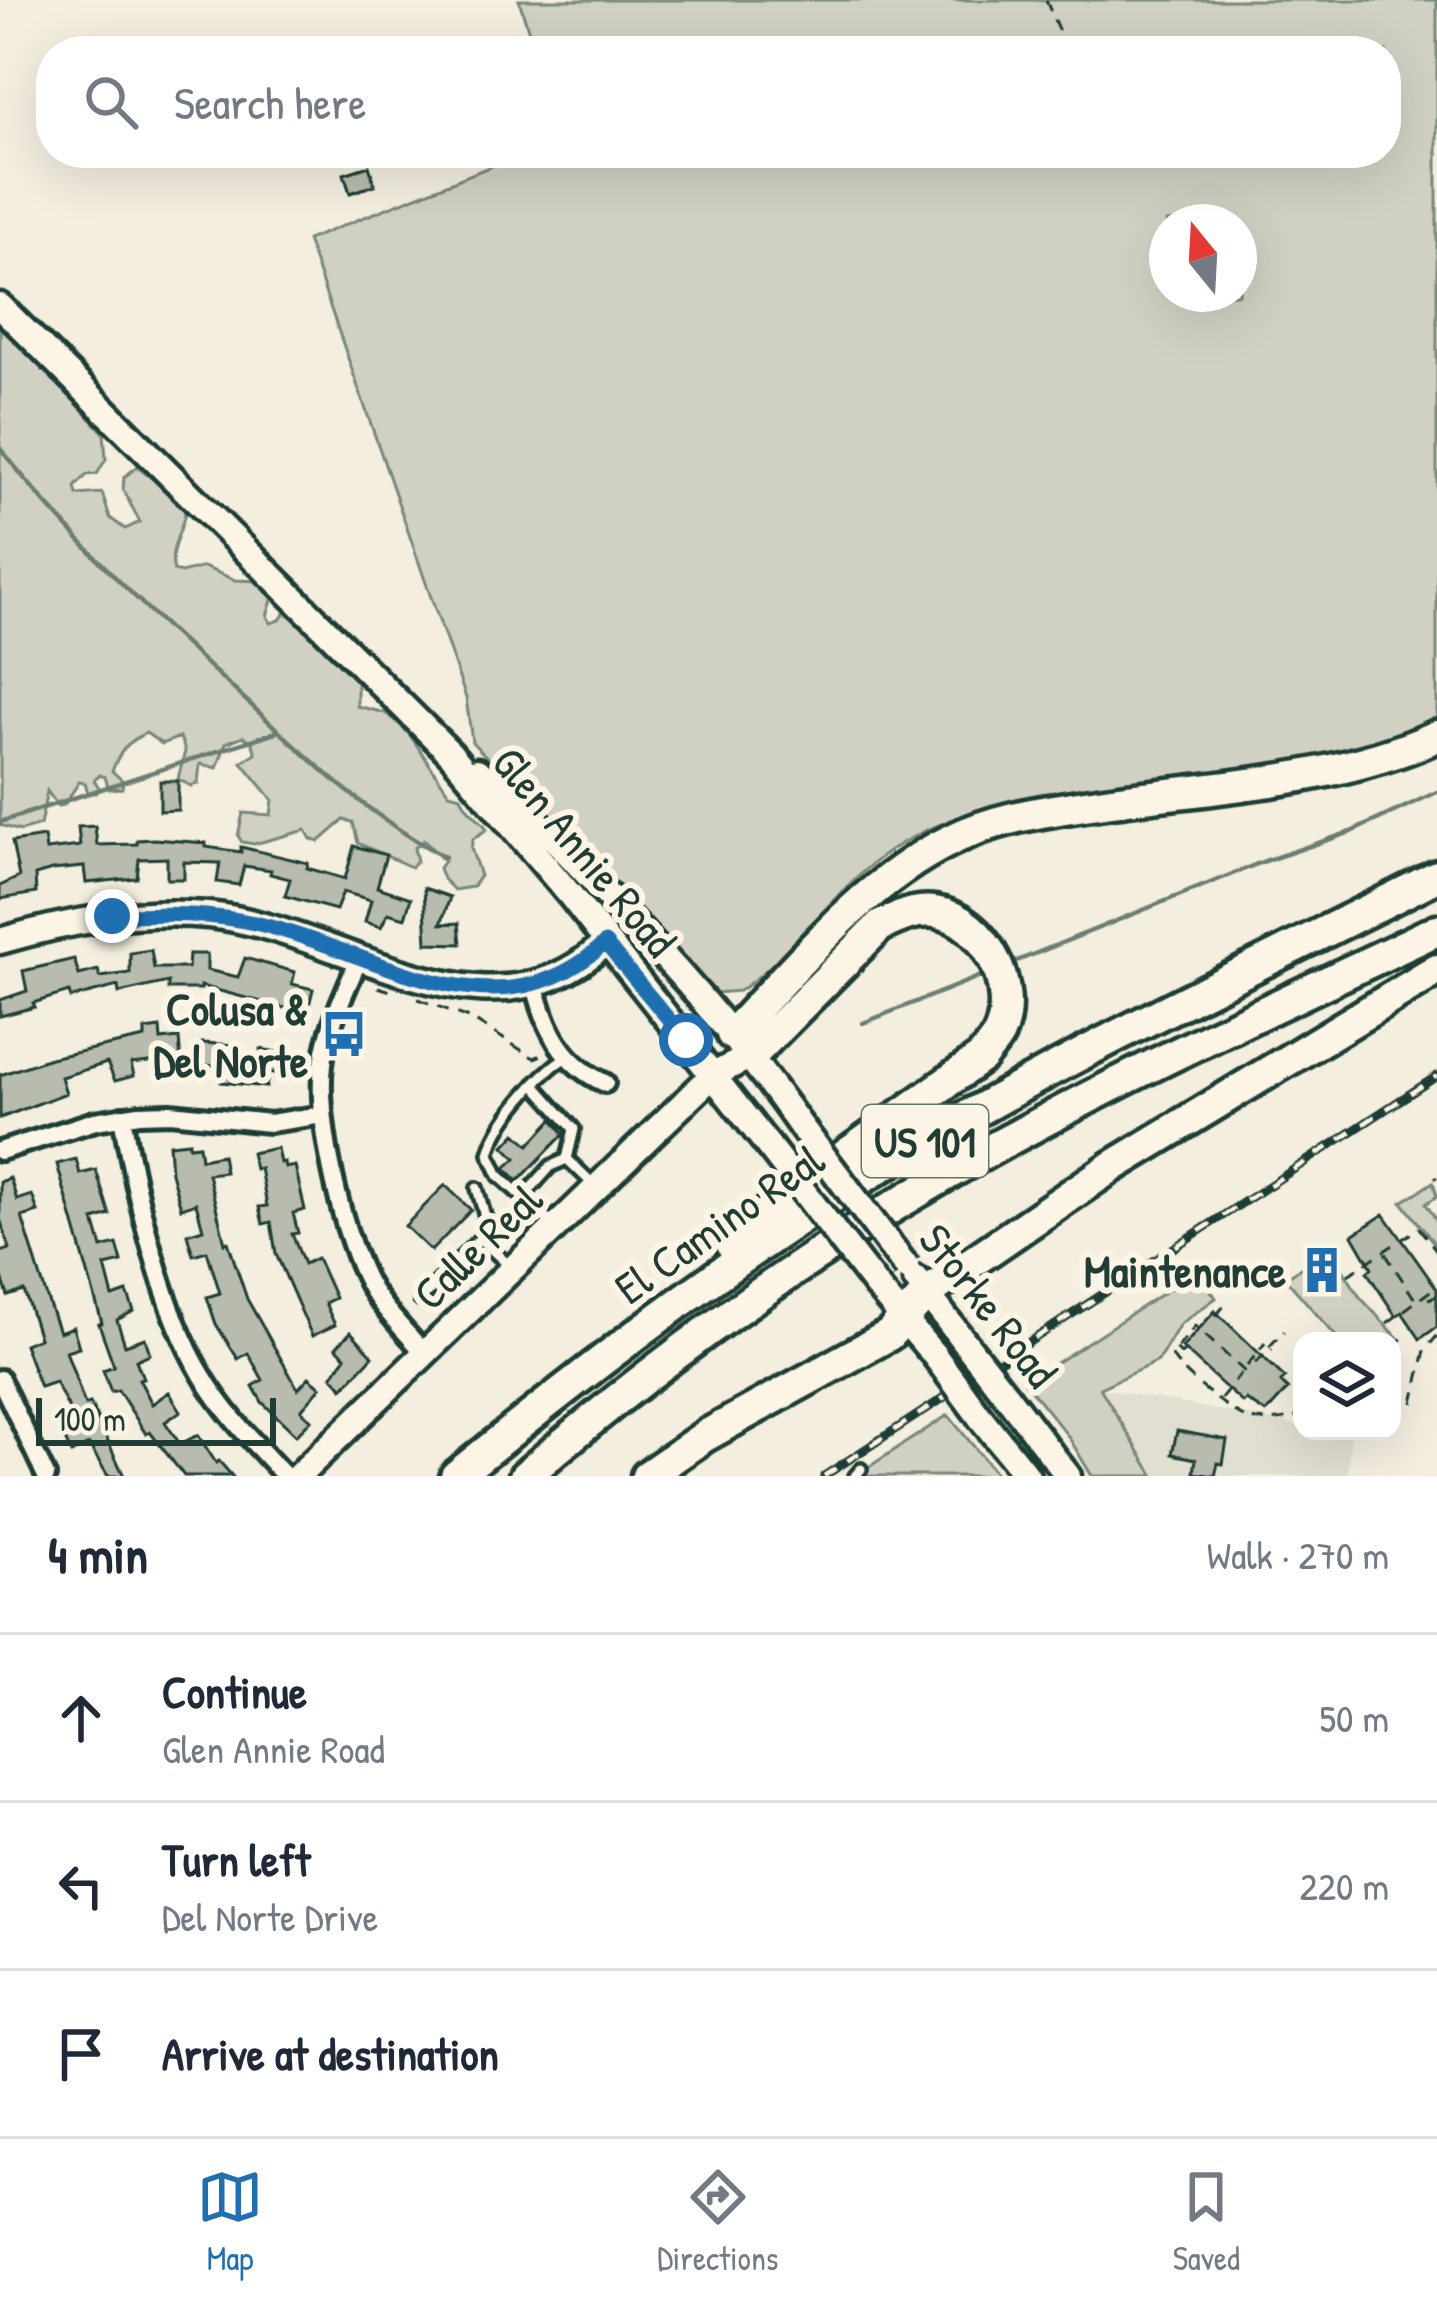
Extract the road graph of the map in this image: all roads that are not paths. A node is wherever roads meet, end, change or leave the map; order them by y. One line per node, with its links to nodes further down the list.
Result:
1 (0, 306): 3 (main road, Glen Annie Road)
2 (1437, 736): 11 (highway)
3 (450, 753): 7 (main road, Glen Annie Road); 11 (main road, Glen Annie Road)
4 (1437, 876): 33 (highway, El Camino Real / US 101)
5 (1437, 930): 38 (highway, El Camino Real / US 101)
6 (0, 941): 8 (main road)
7 (605, 943): 10 (main road); 13 (main road, Glen Annie Road)
8 (358, 958): 10 (main road); 16 (street)
9 (1437, 970): 28 (highway)
10 (535, 984): 12 (street)
11 (742, 1045): 13 (main road, Calle Real); 18 (main road, Glen Annie Road); 33 (highway)
12 (566, 1057): 14 (street); 15 (lane)
13 (713, 1075): 22 (main road, Calle Real); 27 (main road, Glen Annie Road, bridge)
14 (605, 1083)
15 (534, 1084): 20 (lane); 23 (lane)
16 (323, 1115): 17 (street); 31 (street)
17 (122, 1116): 19 (street); 35 (street)
18 (802, 1128): 28 (main road, Storke Road, bridge)
19 (0, 1151)
20 (567, 1159): 22 (lane); 23 (lane)
21 (477, 1188): 25 (lane)
22 (597, 1188): 24 (main road, Calle Real)
23 (523, 1197): 24 (lane)
24 (556, 1228): 26 (main road, Calle Real)
25 (480, 1239): 26 (lane); 29 (lane)
26 (513, 1269): 31 (main road, Calle Real)
27 (877, 1287): 30 (main road, Storke Road)
28 (927, 1293): 30 (highway); 41 (main road, Storke Road, bridge)
29 (420, 1300)
30 (905, 1321): 39 (highway); 40 (main road, Storke Road, bridge)
31 (426, 1355): 36 (main road, Calle Real)
32 (0, 1379): 34 (street)
33 (556, 1394): 37 (highway, El Camino Real / US 101)
34 (46, 1476)
35 (285, 1476)
36 (298, 1476)
37 (457, 1476)
38 (524, 1476)
39 (647, 1476)
40 (1027, 1476)
41 (1068, 1476)

